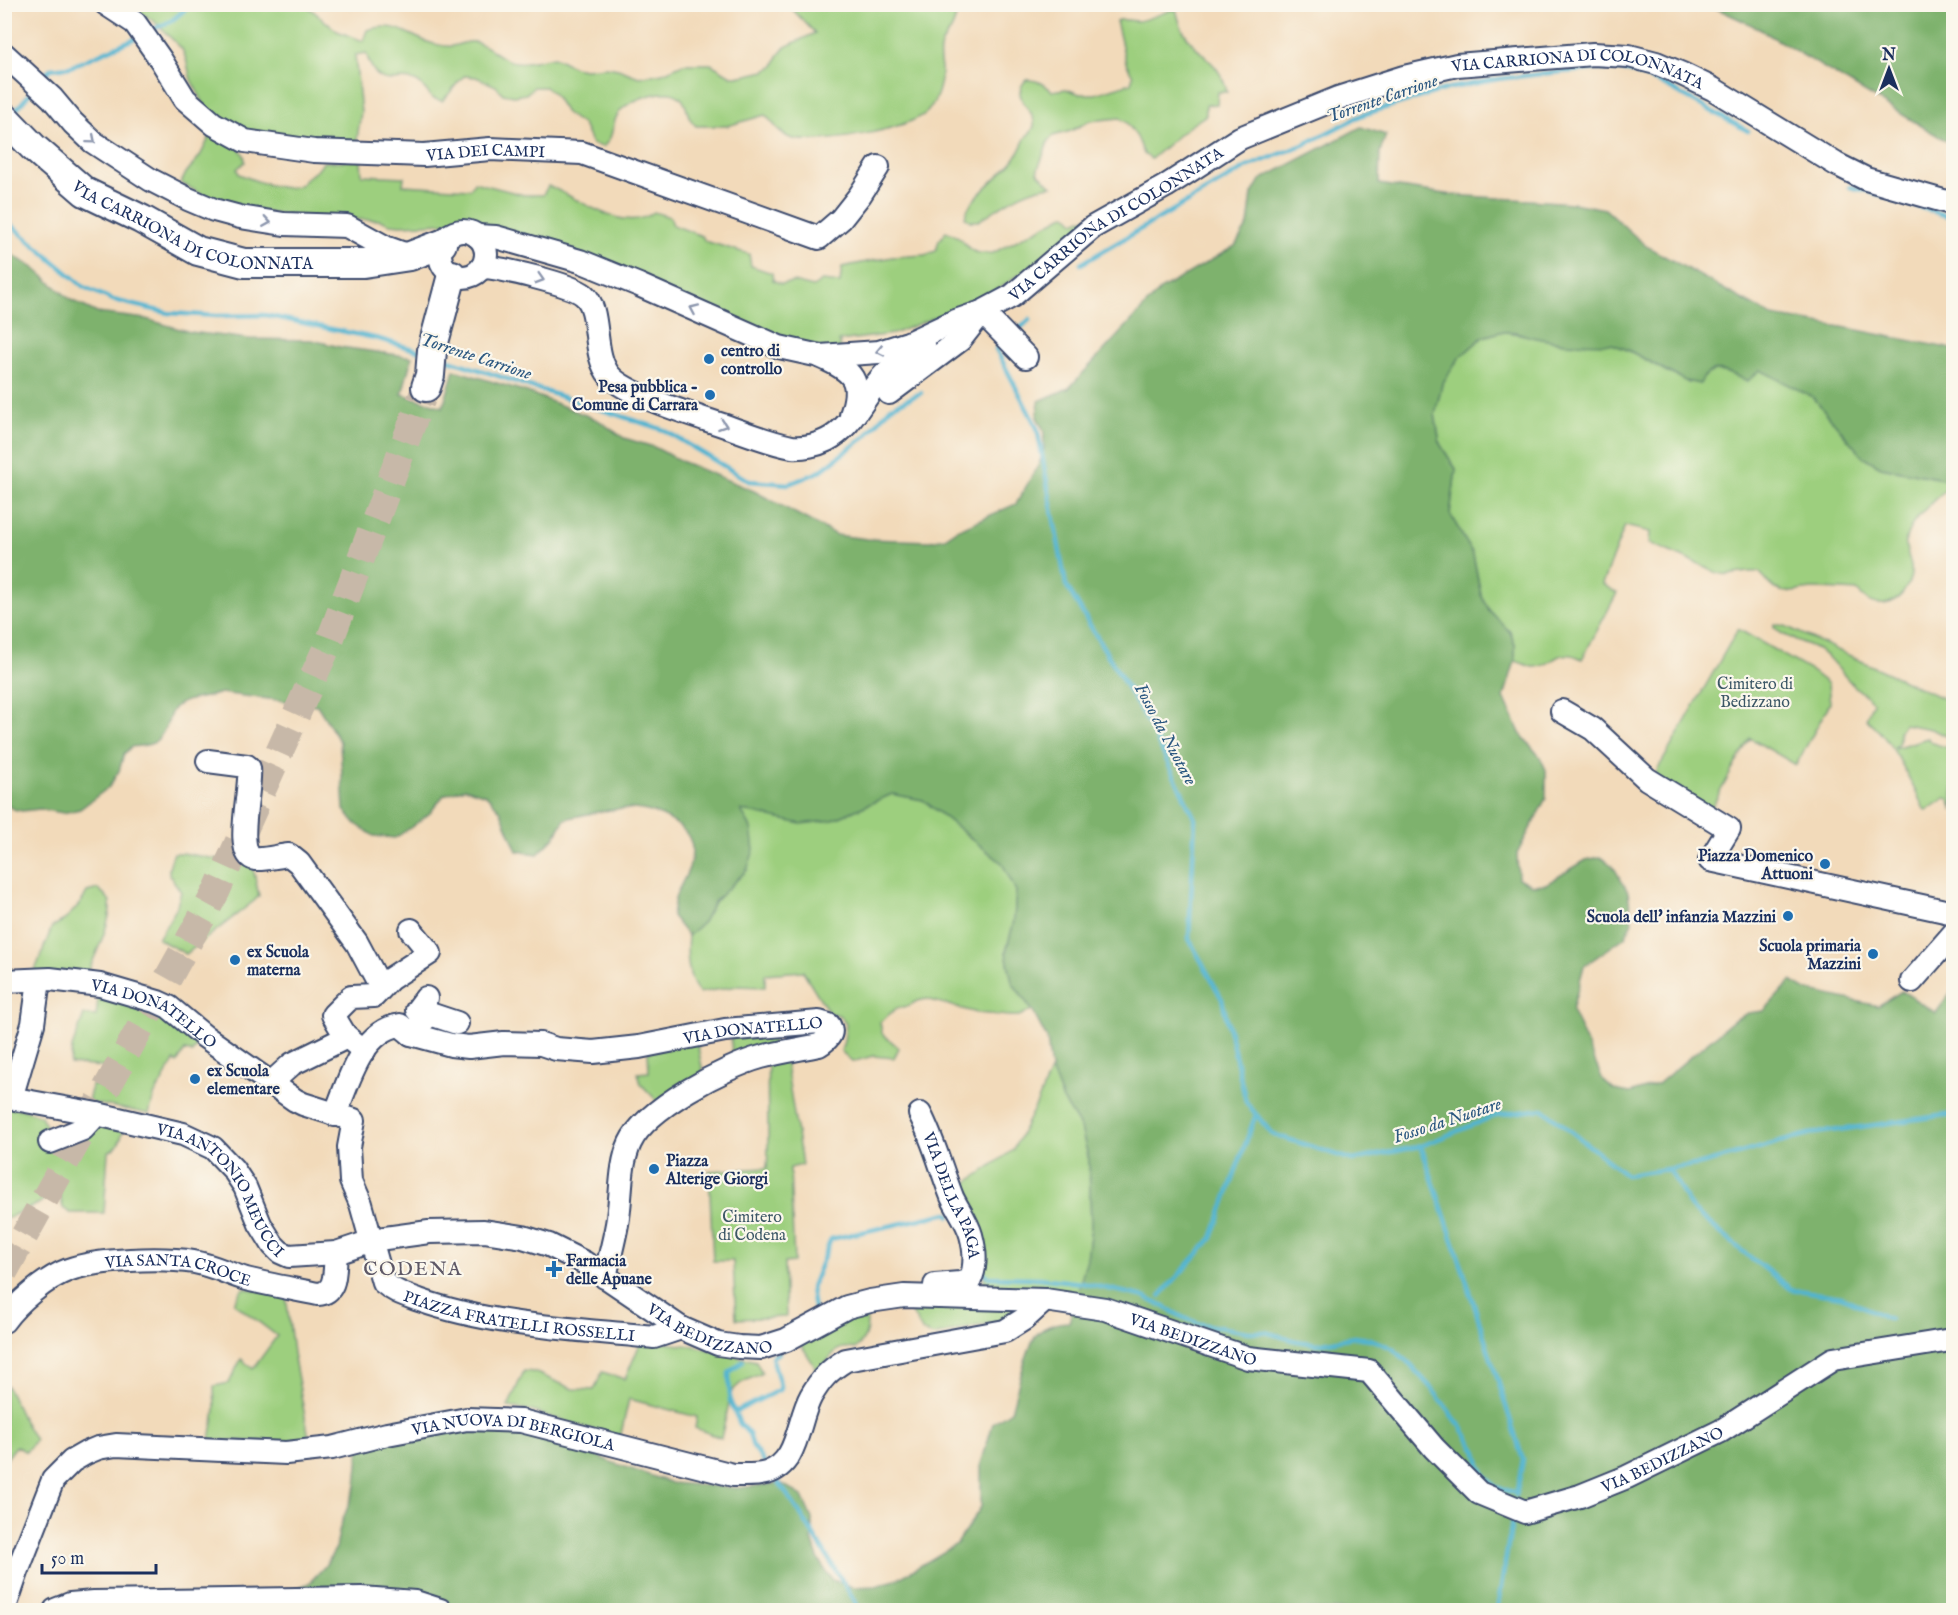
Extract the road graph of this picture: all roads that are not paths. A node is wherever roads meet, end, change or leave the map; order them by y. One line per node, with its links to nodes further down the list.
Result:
1 (105, 4): 4 (street, VIA DEI CAMPI)
2 (4, 54): 7 (street, one-way to 7)
3 (4, 117): 7 (main road, VIA CARRIONA DI COLONNATA)
4 (878, 167)
5 (1953, 204): 9 (street, VIA CARRIONA DI COLONNATA)
6 (477, 236): 8 (street); 8 (street, VIA CARRIONA DI COLONNATA); 11 (street, VIA CARRIONA DI COLONNATA, one-way to 6)
7 (410, 256): 8 (main road, VIA CARRIONA DI COLONNATA)
8 (457, 265): 13 (main road); 15 (street, VIA CARRIONA DI COLONNATA, one-way to 15)
9 (982, 312): 10 (street, VIA CARRIONA DI COLONNATA); 12 (street); 14 (street)
10 (953, 322): 11 (street, VIA CARRIONA DI COLONNATA, one-way to 11); 15 (street, VIA CARRIONA DI COLONNATA)
11 (820, 356): 15 (street, VIA CARRIONA DI COLONNATA)
12 (1026, 357)
13 (428, 381)
14 (889, 393)
15 (848, 422)
16 (1562, 711): 18 (street)
17 (208, 761): 24 (street)
18 (1953, 913)
19 (411, 930): 24 (street)
20 (1953, 933): 23 (street)
21 (39, 980): 22 (street, VIA DONATELLO); 28 (street, VIA DONATELLO); 29 (street)
22 (4, 981)
23 (1912, 981)
24 (381, 988): 27 (street)
25 (421, 1017): 26 (street); 27 (street); 36 (street, VIA DONATELLO)
26 (457, 1023)
27 (355, 1044): 28 (street); 32 (street, PIAZZA FRATELLI ROSSELLI)
28 (270, 1084): 32 (street, VIA DONATELLO)
29 (8, 1097): 30 (street, VIA ANTONIO MEUCCI)
30 (97, 1114): 33 (street); 35 (street, VIA ANTONIO MEUCCI)
31 (920, 1114): 37 (street, VIA DELLA PAGA)
32 (344, 1117): 34 (street, PIAZZA FRATELLI ROSSELLI)
33 (50, 1142)
34 (376, 1240): 35 (street, VIA ANTONIO MEUCCI); 36 (street, VIA BEDIZZANO); 40 (street, PIAZZA FRATELLI ROSSELLI)
35 (336, 1253): 39 (street, VIA SANTA CROCE)
36 (605, 1277): 40 (street, VIA BEDIZZANO)
37 (904, 1296): 38 (street, VIA BEDIZZANO); 40 (street, VIA BEDIZZANO)
38 (1045, 1300): 41 (street, VIA BEDIZZANO); 43 (street, VIA NUOVA DI BERGIOLA)
39 (4, 1322)
40 (681, 1328)
41 (1953, 1338)
42 (65, 1609): 44 (street)
43 (4, 1610)
44 (440, 1611)

